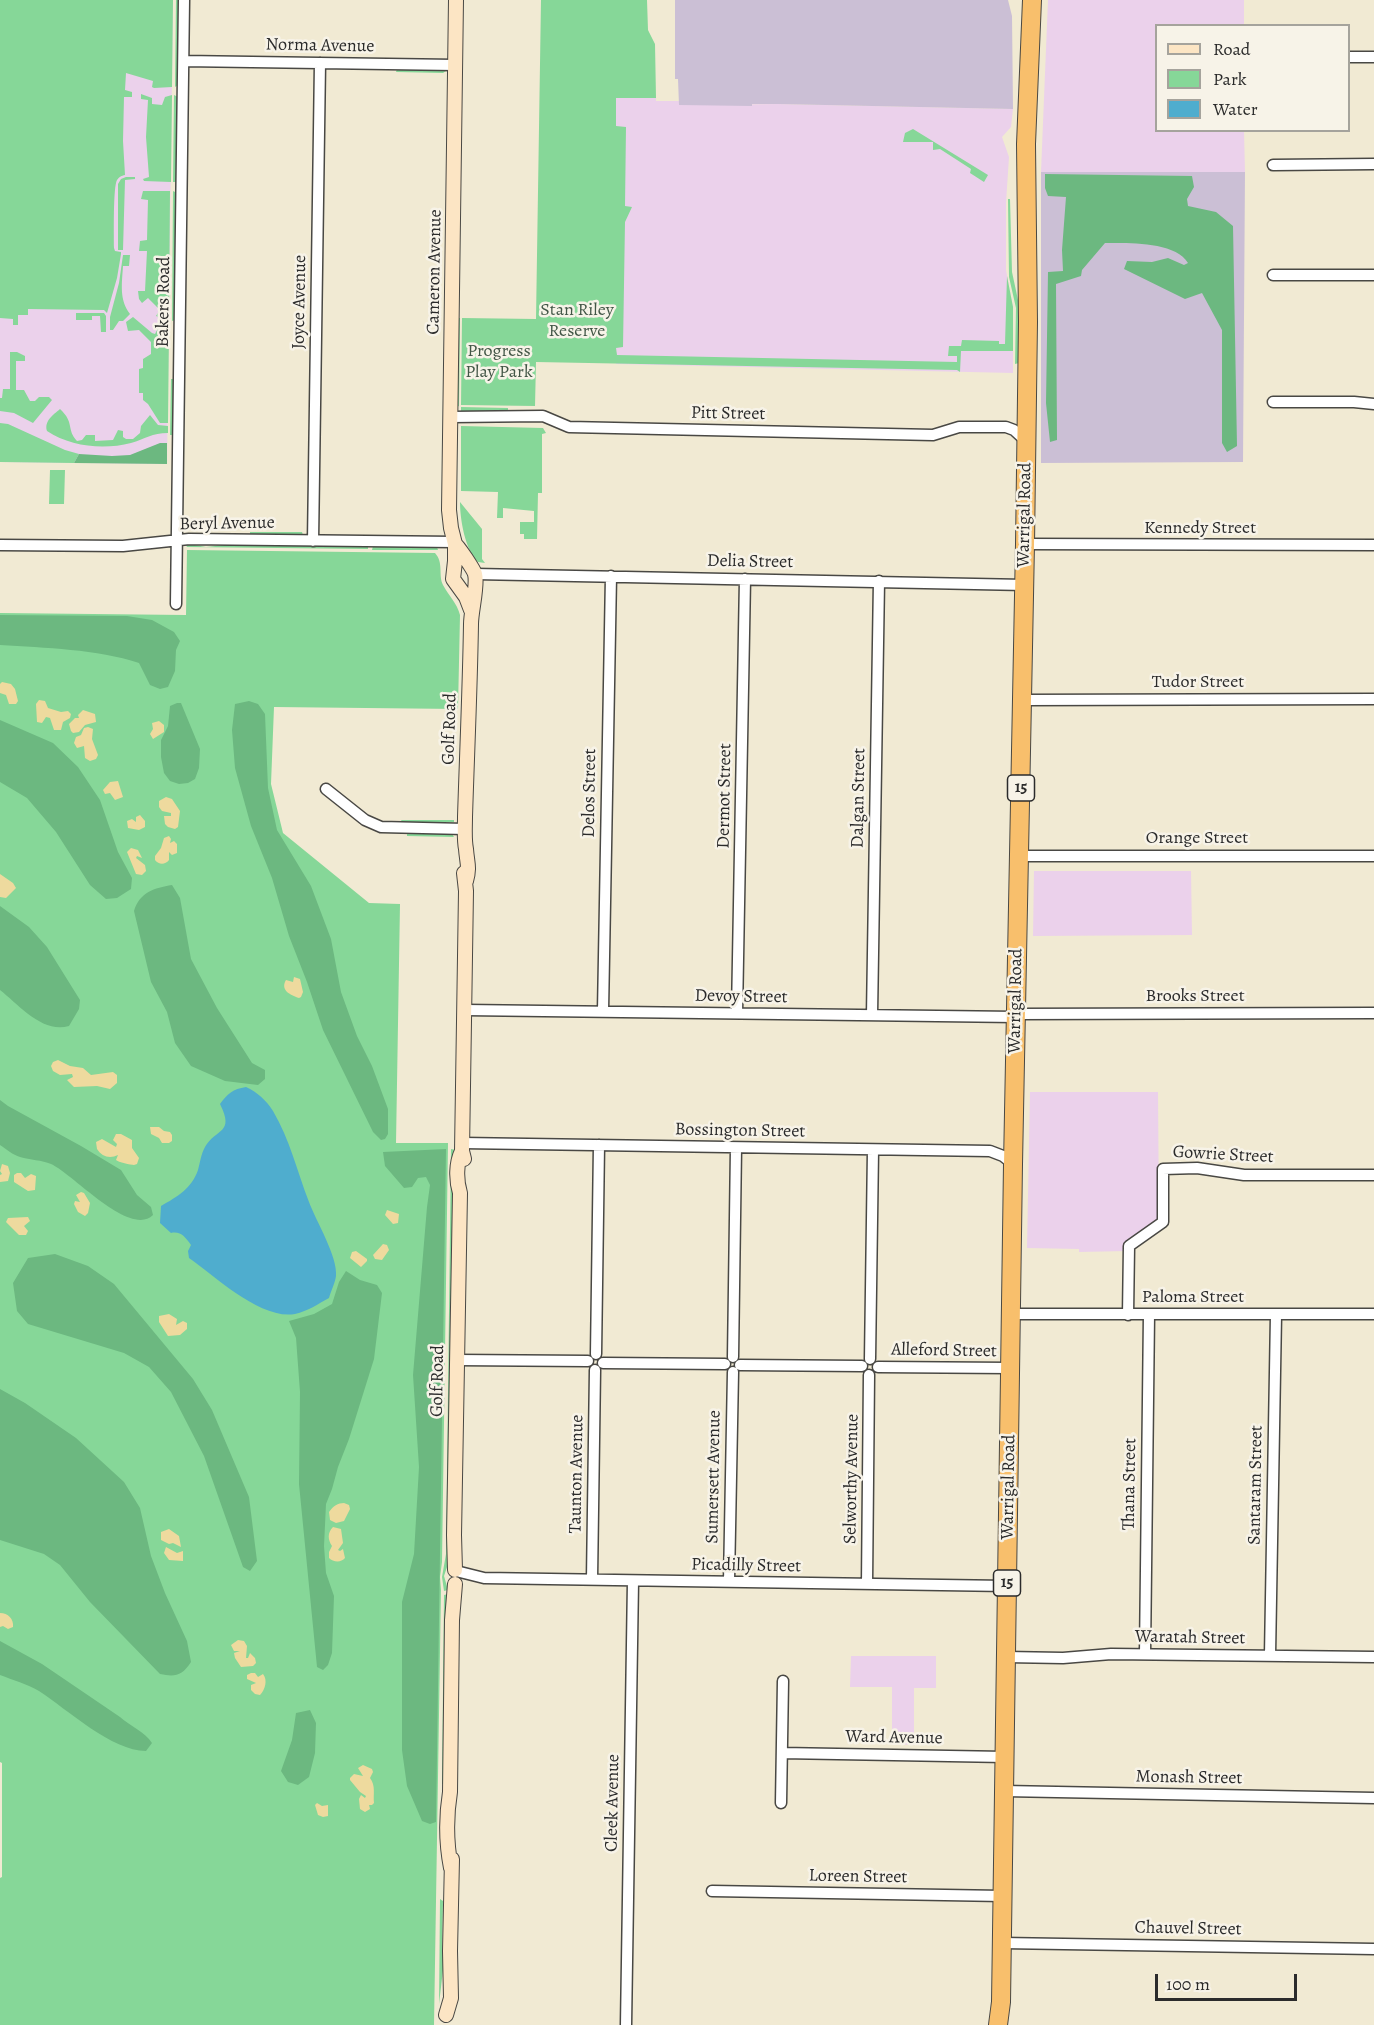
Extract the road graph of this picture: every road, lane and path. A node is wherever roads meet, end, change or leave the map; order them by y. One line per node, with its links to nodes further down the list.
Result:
1 (184, 0): 6 (street, Bakers Road)
2 (456, 0): 8 (street, Cameron Avenue)
3 (1032, 0): 15 (highway, Warrigal Road / 15)
4 (1350, 57): 5 (street)
5 (1374, 57)
6 (184, 61): 7 (street, Norma Avenue); 19 (street, Bakers Road)
7 (320, 63): 8 (street, Norma Avenue); 20 (street, Joyce Avenue)
8 (455, 65): 16 (street, Cameron Avenue)
9 (1374, 164): 10 (street)
10 (1273, 165)
11 (1273, 275): 12 (street)
12 (1374, 275)
13 (1273, 402): 14 (street)
14 (1374, 404)
15 (1027, 411): 17 (street); 18 (highway, Warrigal Road / 15)
16 (451, 417): 17 (street, Pitt Street); 21 (street, Cameron Avenue)
17 (1006, 427): 18 (street)
18 (1026, 441): 22 (highway, Warrigal Road / 15)
19 (177, 541): 20 (street, Beryl Avenue); 23 (street, Beryl Avenue); 32 (street, Bakers Road)
20 (313, 541): 21 (street, Beryl Avenue)
21 (454, 543): 25 (street, Cameron Avenue); 26 (street, Cameron Avenue)
22 (1025, 544): 24 (street, Kennedy Street); 31 (highway, Warrigal Road / 15)
23 (0, 545)
24 (1374, 545)
25 (454, 569): 26 (street); 30 (street)
26 (473, 574): 27 (street, Delia Street); 30 (street); 33 (street, Golf Road)
27 (610, 576): 28 (street, Delia Street); 41 (street, Delos Street)
28 (745, 579): 29 (street, Delia Street); 42 (street, Dermot Street)
29 (879, 581): 31 (street, Delia Street); 44 (street, Dalgan Street)
30 (457, 585): 33 (street)
31 (1025, 585): 35 (highway, Warrigal Road / 15)
32 (176, 604)
33 (471, 610): 37 (street, Golf Road)
34 (1374, 699): 35 (street, Tudor Street)
35 (1023, 700): 38 (highway, Warrigal Road / 15)
36 (326, 789): 37 (street)
37 (465, 829): 40 (street, Golf Road)
38 (1019, 856): 39 (street, Orange Street); 45 (highway, Warrigal Road / 15)
39 (1374, 856)
40 (465, 1010): 41 (street, Devoy Street); 47 (street, Golf Road)
41 (603, 1011): 42 (street, Devoy Street)
42 (737, 1013): 44 (street, Devoy Street)
43 (1374, 1013): 45 (street, Brooks Street)
44 (872, 1015): 45 (street, Devoy Street)
45 (1016, 1015): 50 (highway, Warrigal Road / 15)
46 (599, 1145): 47 (street, Bossington Street); 48 (street, Bossington Street); 58 (street, Taunton Avenue)
47 (462, 1147): 57 (street, Golf Road)
48 (736, 1148): 49 (street, Bossington Street); 59 (street, Sumersett Avenue)
49 (873, 1150): 50 (street, Bossington Street); 60 (street, Selworthy Avenue)
50 (1013, 1164): 52 (highway, Warrigal Road / 15)
51 (1374, 1175): 56 (street, Gowrie Street)
52 (1011, 1314): 56 (street, Paloma Street); 61 (highway, Warrigal Road / 15)
53 (1149, 1314): 54 (street, Paloma Street); 56 (street, Paloma Street); 68 (street, Thana Street)
54 (1275, 1314): 55 (street, Paloma Street); 69 (street, Santaram Street)
55 (1374, 1314)
56 (1128, 1315)
57 (456, 1360): 58 (street, Alleford Street); 62 (street, Golf Road)
58 (596, 1362): 59 (street, Alleford Street); 63 (street, Taunton Avenue)
59 (733, 1364): 60 (street, Alleford Street); 65 (street, Sumersett Avenue)
60 (870, 1367): 61 (street, Alleford Street); 66 (street, Selworthy Avenue)
61 (1010, 1368): 67 (highway, Warrigal Road / 15)
62 (457, 1577): 63 (street, Picadilly Street); 83 (street, Golf Road)
63 (592, 1579): 64 (street, Picadilly Street)
64 (633, 1581): 65 (street, Picadilly Street); 84 (street, Cleek Avenue)
65 (729, 1581): 66 (street, Picadilly Street)
66 (867, 1584): 67 (street, Picadilly Street)
67 (1007, 1586): 70 (highway, Warrigal Road / 15)
68 (1144, 1654): 69 (street, Waratah Street); 70 (street, Waratah Street)
69 (1270, 1655): 71 (street, Waratah Street)
70 (1006, 1657): 74 (highway, Warrigal Road / 15)
71 (1374, 1657)
72 (783, 1681): 73 (street)
73 (782, 1753): 74 (street, Ward Avenue); 77 (street)
74 (1005, 1757): 75 (highway, Warrigal Road / 15)
75 (1004, 1791): 76 (street, Monash Street); 79 (highway, Warrigal Road / 15)
76 (1374, 1798)
77 (782, 1803)
78 (712, 1891): 79 (street, Loreen Street)
79 (1003, 1896): 80 (highway, Warrigal Road / 15)
80 (1002, 1943): 81 (street, Chauvel Street); 82 (highway, Warrigal Road / 15)
81 (1374, 1949)
82 (1001, 2002): 85 (highway, Warrigal Road / 15); 86 (highway, Warrigal Road / 15)
83 (446, 2020)
84 (626, 2025)
85 (998, 2025)
86 (1004, 2025)

